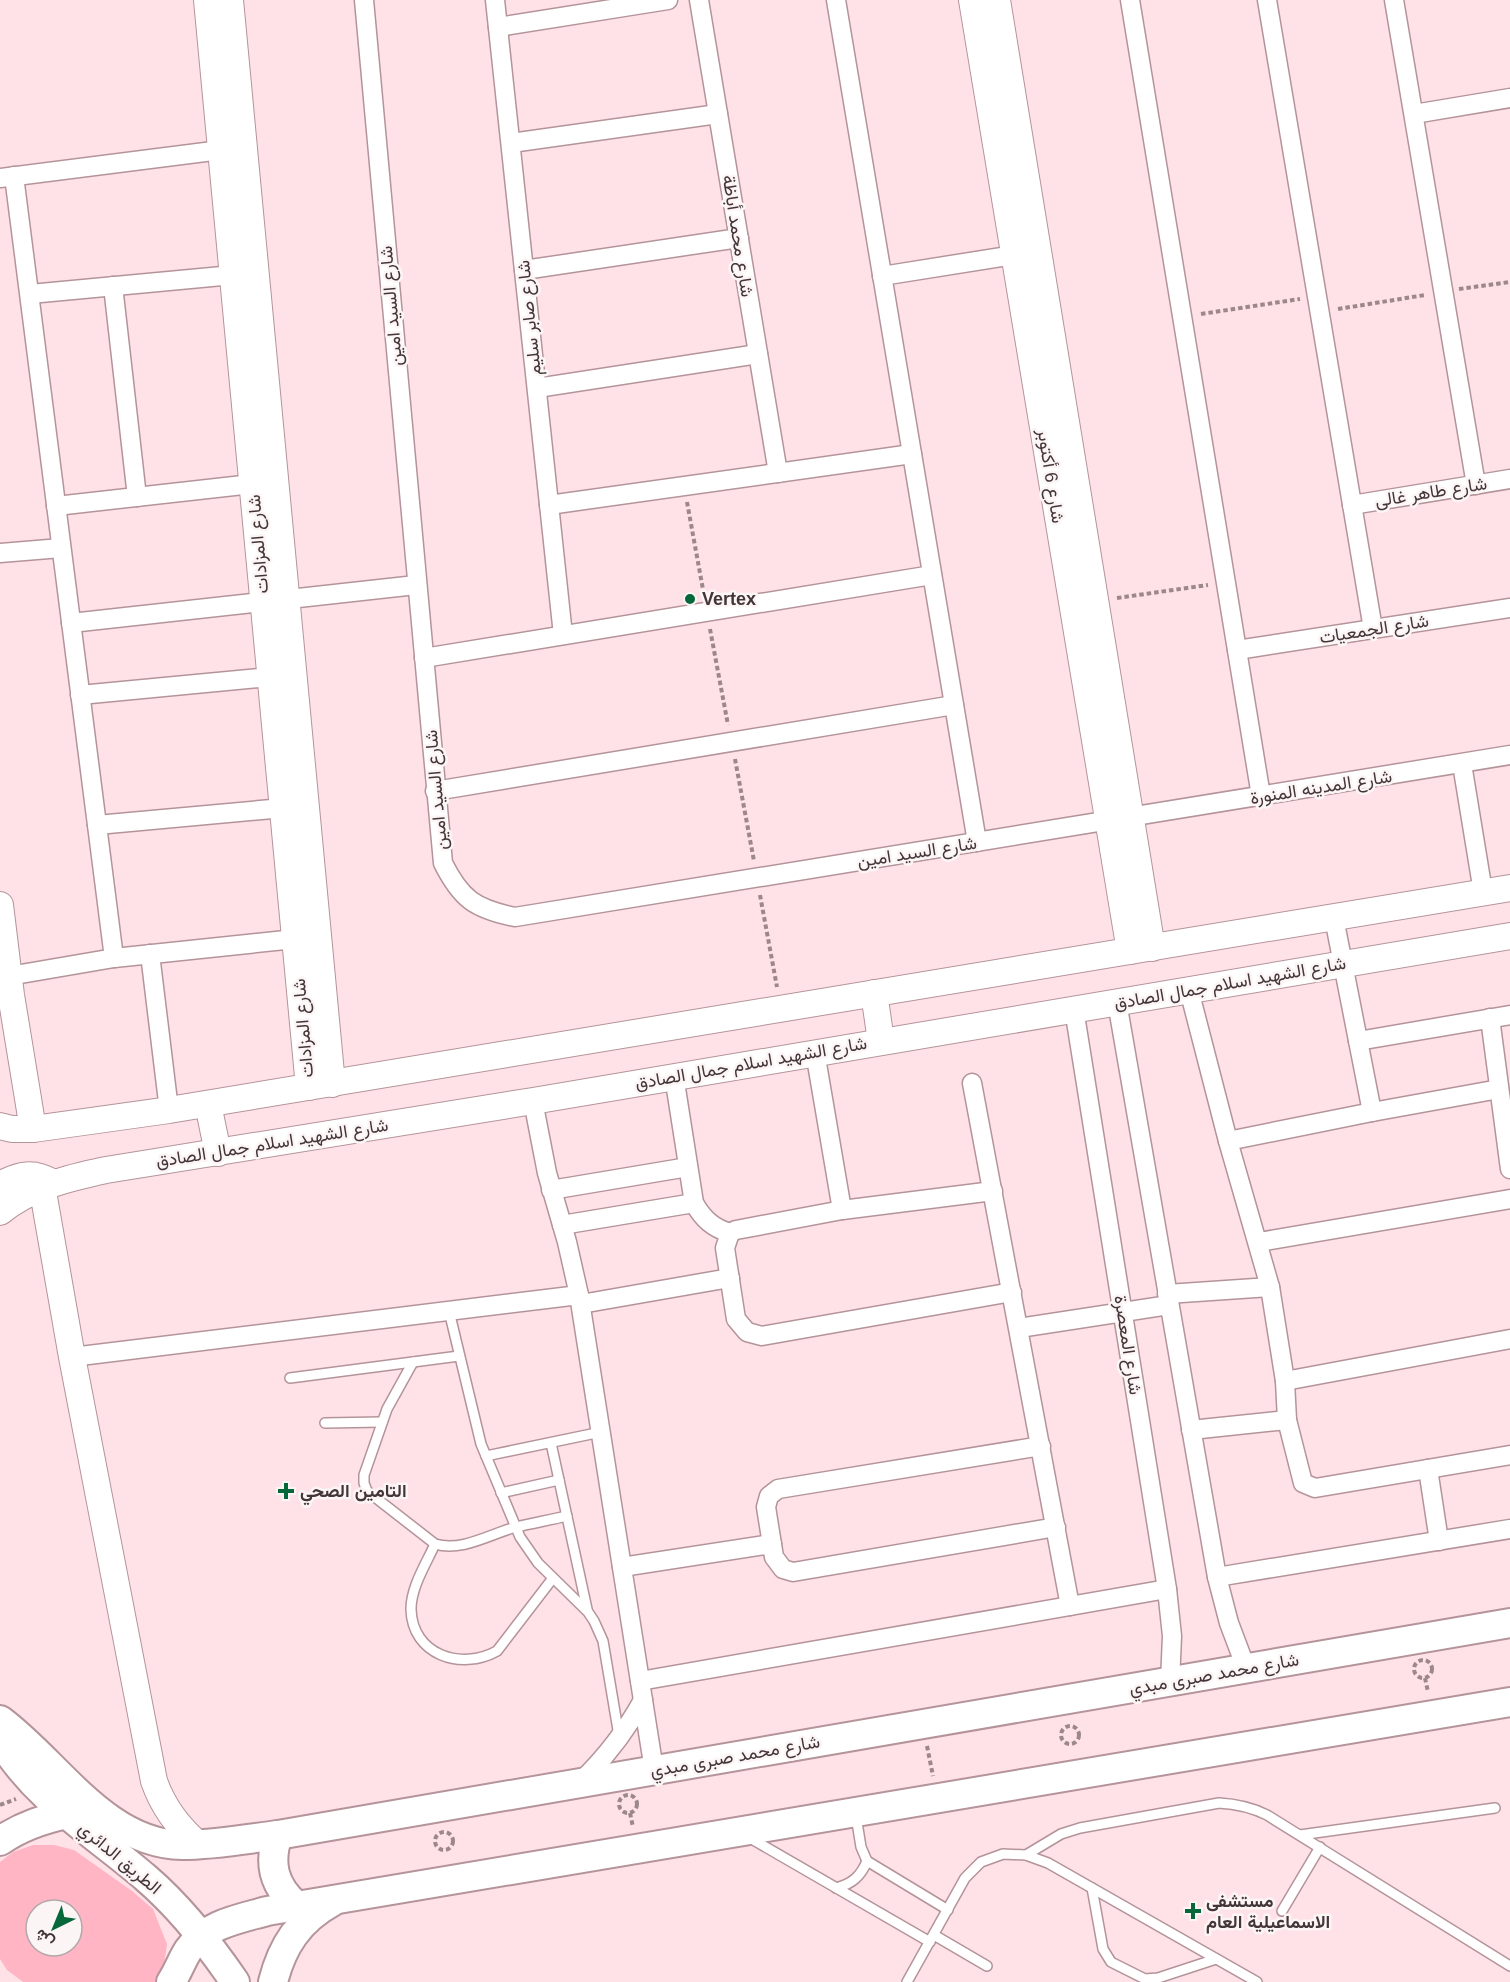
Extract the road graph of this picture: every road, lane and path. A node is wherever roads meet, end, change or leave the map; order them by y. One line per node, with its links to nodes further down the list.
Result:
1 (207, 0): 18 (street, شارع المزادات)
2 (230, 0): 47 (street, شارع المزادات)
3 (364, 0): 46 (street, شارع السيد امين)
4 (495, 0): 13 (street, شارع صابر سليم)
5 (668, 0): 13 (street)
6 (699, 0): 15 (street, شارع محمد أباظة)
7 (837, 0): 24 (street)
8 (972, 0): 21 (street, شارع 6 أكتوبر)
9 (997, 0): 21 (street, شارع 6 أكتوبر)
10 (1130, 0): 30 (street)
11 (1267, 0): 29 (street)
12 (1394, 0): 16 (street)
13 (498, 27): 17 (street, شارع صابر سليم)
14 (1510, 98): 16 (street)
15 (718, 114): 17 (street); 20 (street, شارع محمد أباظة)
16 (1413, 114): 27 (street)
17 (511, 143): 22 (street, شارع صابر سليم)
18 (221, 150): 19 (street); 23 (street, شارع المزادات)
19 (7, 177): 28 (street)
20 (739, 238): 22 (street); 31 (street, شارع محمد أباظة)
21 (1026, 254): 24 (street); 48 (street, شارع 6 أكتوبر); 63 (street, شارع 6 أكتوبر)
22 (524, 270): 32 (street, شارع صابر سليم)
23 (232, 275): 26 (street); 36 (street, شارع المزادات)
24 (882, 276): 33 (street)
25 (1510, 282): 27 (path)
26 (113, 286): 28 (street); 38 (street)
27 (1443, 292): 29 (path); 37 (street)
28 (30, 294): 40 (street)
29 (1318, 304): 30 (path); 41 (street)
30 (1182, 317): 45 (street)
31 (758, 354): 32 (street); 34 (street, شارع محمد أباظة)
32 (537, 388): 39 (street, شارع صابر سليم)
33 (912, 454): 34 (street); 44 (street)
34 (778, 473): 39 (street)
35 (1510, 479): 37 (street, شارع طاهر غالى)
36 (252, 484): 38 (street); 47 (street, شارع المزادات)
37 (1476, 485): 41 (street, شارع طاهر غالى)
38 (137, 497): 40 (street)
39 (549, 505): 52 (street, شارع صابر سليم)
40 (56, 506): 42 (street)
41 (1352, 506): 51 (street)
42 (61, 548): 43 (street); 50 (street)
43 (0, 553)
44 (932, 575): 52 (street); 57 (street)
45 (1226, 582): 48 (path); 53 (street)
46 (416, 585): 47 (street); 54 (street, شارع السيد امين)
47 (275, 601): 50 (street); 55 (street, شارع المزادات); 89 (street, شارع المزادات)
48 (1095, 602): 63 (street, شارع 6 أكتوبر)
49 (1510, 608): 51 (street, شارع الجمعيات)
50 (71, 623): 56 (street)
51 (1372, 629): 53 (street, شارع الجمعيات)
52 (563, 635): 54 (street)
53 (1237, 650): 61 (street)
54 (424, 658): 60 (street, شارع السيد امين)
55 (270, 676): 56 (street); 62 (street, شارع المزادات)
56 (80, 695): 64 (street)
57 (954, 705): 60 (street); 65 (street)
58 (1510, 755): 59 (street, شارع المدينه المنورة)
59 (1462, 764): 61 (street, شارع المدينه المنورة); 67 (street)
60 (435, 791): 65 (street, شارع السيد امين)
61 (1261, 796): 63 (street, شارع المدينه المنورة)
62 (283, 808): 64 (street); 71 (street, شارع المزادات)
63 (1120, 820): 65 (street, شارع السيد امين); 72 (street, شارع 6 أكتوبر)
64 (97, 825): 74 (street)
65 (977, 842)
66 (1510, 888): 67 (street)
67 (1483, 892): 69 (street)
68 (0, 905): 78 (street)
69 (1334, 918): 72 (street); 75 (street)
70 (1510, 936): 75 (street, شارع الشهيد اسلام جمال الصادق)
71 (295, 939): 73 (street); 89 (street, شارع المزادات)
72 (1141, 949): 77 (street)
73 (150, 954): 74 (street); 93 (street)
74 (114, 958): 78 (street)
75 (1343, 964): 76 (street, شارع الشهيد اسلام جمال الصادق); 84 (street)
76 (1189, 990): 79 (street, شارع الشهيد اسلام جمال الصادق); 98 (street)
77 (874, 993): 83 (street); 89 (street)
78 (7, 995): 96 (street)
79 (1117, 1002): 80 (street, شارع الشهيد اسلام جمال الصادق); 117 (street)
80 (1074, 1009): 83 (street, شارع الشهيد اسلام جمال الصادق); 119 (street, شارع المعصرة)
81 (1510, 1015): 82 (street)
82 (1490, 1018): 84 (street); 86 (street)
83 (881, 1041): 85 (street, شارع الشهيد اسلام جمال الصادق)
84 (1358, 1041): 94 (street)
85 (815, 1052): 87 (street, شارع الشهيد اسلام جمال الصادق); 108 (street)
86 (1503, 1059): 90 (street)
87 (674, 1076): 91 (street, شارع الشهيد اسلام جمال الصادق); 100 (street)
88 (972, 1083): 105 (street)
89 (320, 1085): 92 (street)
90 (1499, 1089): 94 (street); 97 (street)
91 (533, 1101): 99 (street, شارع الشهيد اسلام جمال الصادق); 104 (street)
92 (208, 1104): 93 (street); 99 (street)
93 (169, 1110): 96 (street)
94 (1372, 1112): 98 (street)
95 (0, 1126): 96 (street)
96 (33, 1130)
97 (1508, 1132): 101 (street)
98 (1228, 1141): 112 (street)
99 (218, 1153): 103 (street, شارع الشهيد اسلام جمال الصادق)
100 (688, 1167): 104 (street); 107 (street)
101 (1510, 1169)
102 (0, 1185): 103 (street)
103 (48, 1185): 109 (street, شارع الشهيد اسلام جمال الصادق); 123 (street)
104 (551, 1190): 110 (street)
105 (993, 1191): 108 (street); 115 (street)
106 (1510, 1199): 112 (street)
107 (694, 1203): 110 (street); 111 (street)
108 (842, 1210): 111 (street)
109 (0, 1212)
110 (562, 1225): 116 (street)
111 (730, 1233): 113 (street)
112 (1259, 1242): 114 (street)
113 (730, 1278): 115 (street); 116 (street)
114 (1270, 1287): 117 (street); 126 (street)
115 (1012, 1292): 120 (street)
116 (580, 1300): 118 (street); 131 (street)
117 (1168, 1300): 119 (street); 130 (street)
118 (449, 1311): 122 (lane); 123 (street)
119 (1122, 1312): 120 (street); 149 (street, شارع المعصرة)
120 (1019, 1328): 133 (street)
121 (1510, 1339): 126 (street)
122 (459, 1356): 124 (lane); 135 (lane)
123 (72, 1357): 175 (street)
124 (413, 1362): 125 (lane); 128 (lane)
125 (290, 1378)
126 (1286, 1381): 127 (street)
127 (1287, 1420): 130 (street); 136 (street)
128 (381, 1422): 129 (lane); 144 (lane)
129 (325, 1423)
130 (1191, 1430): 147 (street)
131 (601, 1432): 132 (lane); 146 (street)
132 (551, 1443): 135 (lane); 137 (lane)
133 (1041, 1446): 141 (street); 145 (street)
134 (1510, 1455): 136 (street)
135 (486, 1456): 138 (lane)
136 (1428, 1469): 143 (street)
137 (559, 1480): 138 (lane); 139 (lane)
138 (501, 1493): 140 (lane)
139 (567, 1516): 140 (lane); 151 (lane)
140 (516, 1527): 144 (lane); 148 (lane)
141 (1056, 1527): 145 (street); 150 (street)
142 (1510, 1529): 143 (street)
143 (1439, 1541): 147 (street)
144 (435, 1544): 148 (lane)
145 (772, 1544): 146 (street)
146 (622, 1568): 155 (street)
147 (1217, 1577): 153 (street)
148 (553, 1578): 151 (lane)
149 (1167, 1590): 150 (street); 156 (street, شارع المعصرة)
150 (1070, 1606): 155 (street)
151 (588, 1612): 163 (lane)
152 (1510, 1623): 153 (main road, شارع محمد صبرى مبدي)
153 (1246, 1668): 156 (main road, شارع محمد صبرى مبدي)
154 (1432, 1672): 154 (path)
155 (640, 1681): 157 (street)
156 (1170, 1682): 160 (main road, شارع محمد صبرى مبدي)
157 (643, 1700): 163 (street); 164 (street)
158 (1510, 1702): 166 (main road)
159 (0, 1720): 175 (main road, شارع محمد صبرى مبدي)
160 (923, 1724): 164 (main road, شارع محمد صبرى مبدي); 166 (path)
161 (1078, 1738): 161 (path)
162 (0, 1739): 170 (main road, الطريق الدائري)
163 (619, 1739): 165 (street)
164 (654, 1770): 165 (main road, شارع محمد صبرى مبدي)
165 (580, 1782): 172 (main road, شارع محمد صبرى مبدي)
166 (938, 1798): 169 (main road)
167 (637, 1807): 167 (path)
168 (1495, 1808): 173 (lane)
169 (856, 1810): 171 (main road); 179 (lane)
170 (67, 1814): 174 (main road); 186 (main road, الطريق الدائري)
171 (739, 1831): 180 (lane); 182 (main road)
172 (278, 1835): 175 (main road, شارع محمد صبرى مبدي); 183 (main road)
173 (1300, 1835): 177 (lane); 178 (lane)
174 (0, 1841)
175 (198, 1844)
176 (453, 1844): 176 (path)
177 (1320, 1847): 185 (lane); 190 (lane)
178 (1026, 1855): 181 (lane); 184 (lane)
179 (867, 1861): 180 (lane); 184 (lane)
180 (836, 1888): 187 (lane)
181 (1092, 1888): 188 (lane); 188 (lane)
182 (338, 1899): 183 (main road); 193 (main road)
183 (296, 1905): 186 (main road)
184 (948, 1910): 187 (lane)
185 (1282, 1911)
186 (202, 1935): 191 (main road); 192 (main road, الطريق الدائري)
187 (932, 1939): 189 (lane); 194 (lane)
188 (1216, 1959): 195 (lane)
189 (987, 1966)
190 (1510, 1966)
191 (171, 1982)
192 (235, 1982)
193 (273, 1982)
194 (907, 1982)
195 (1257, 1982)

